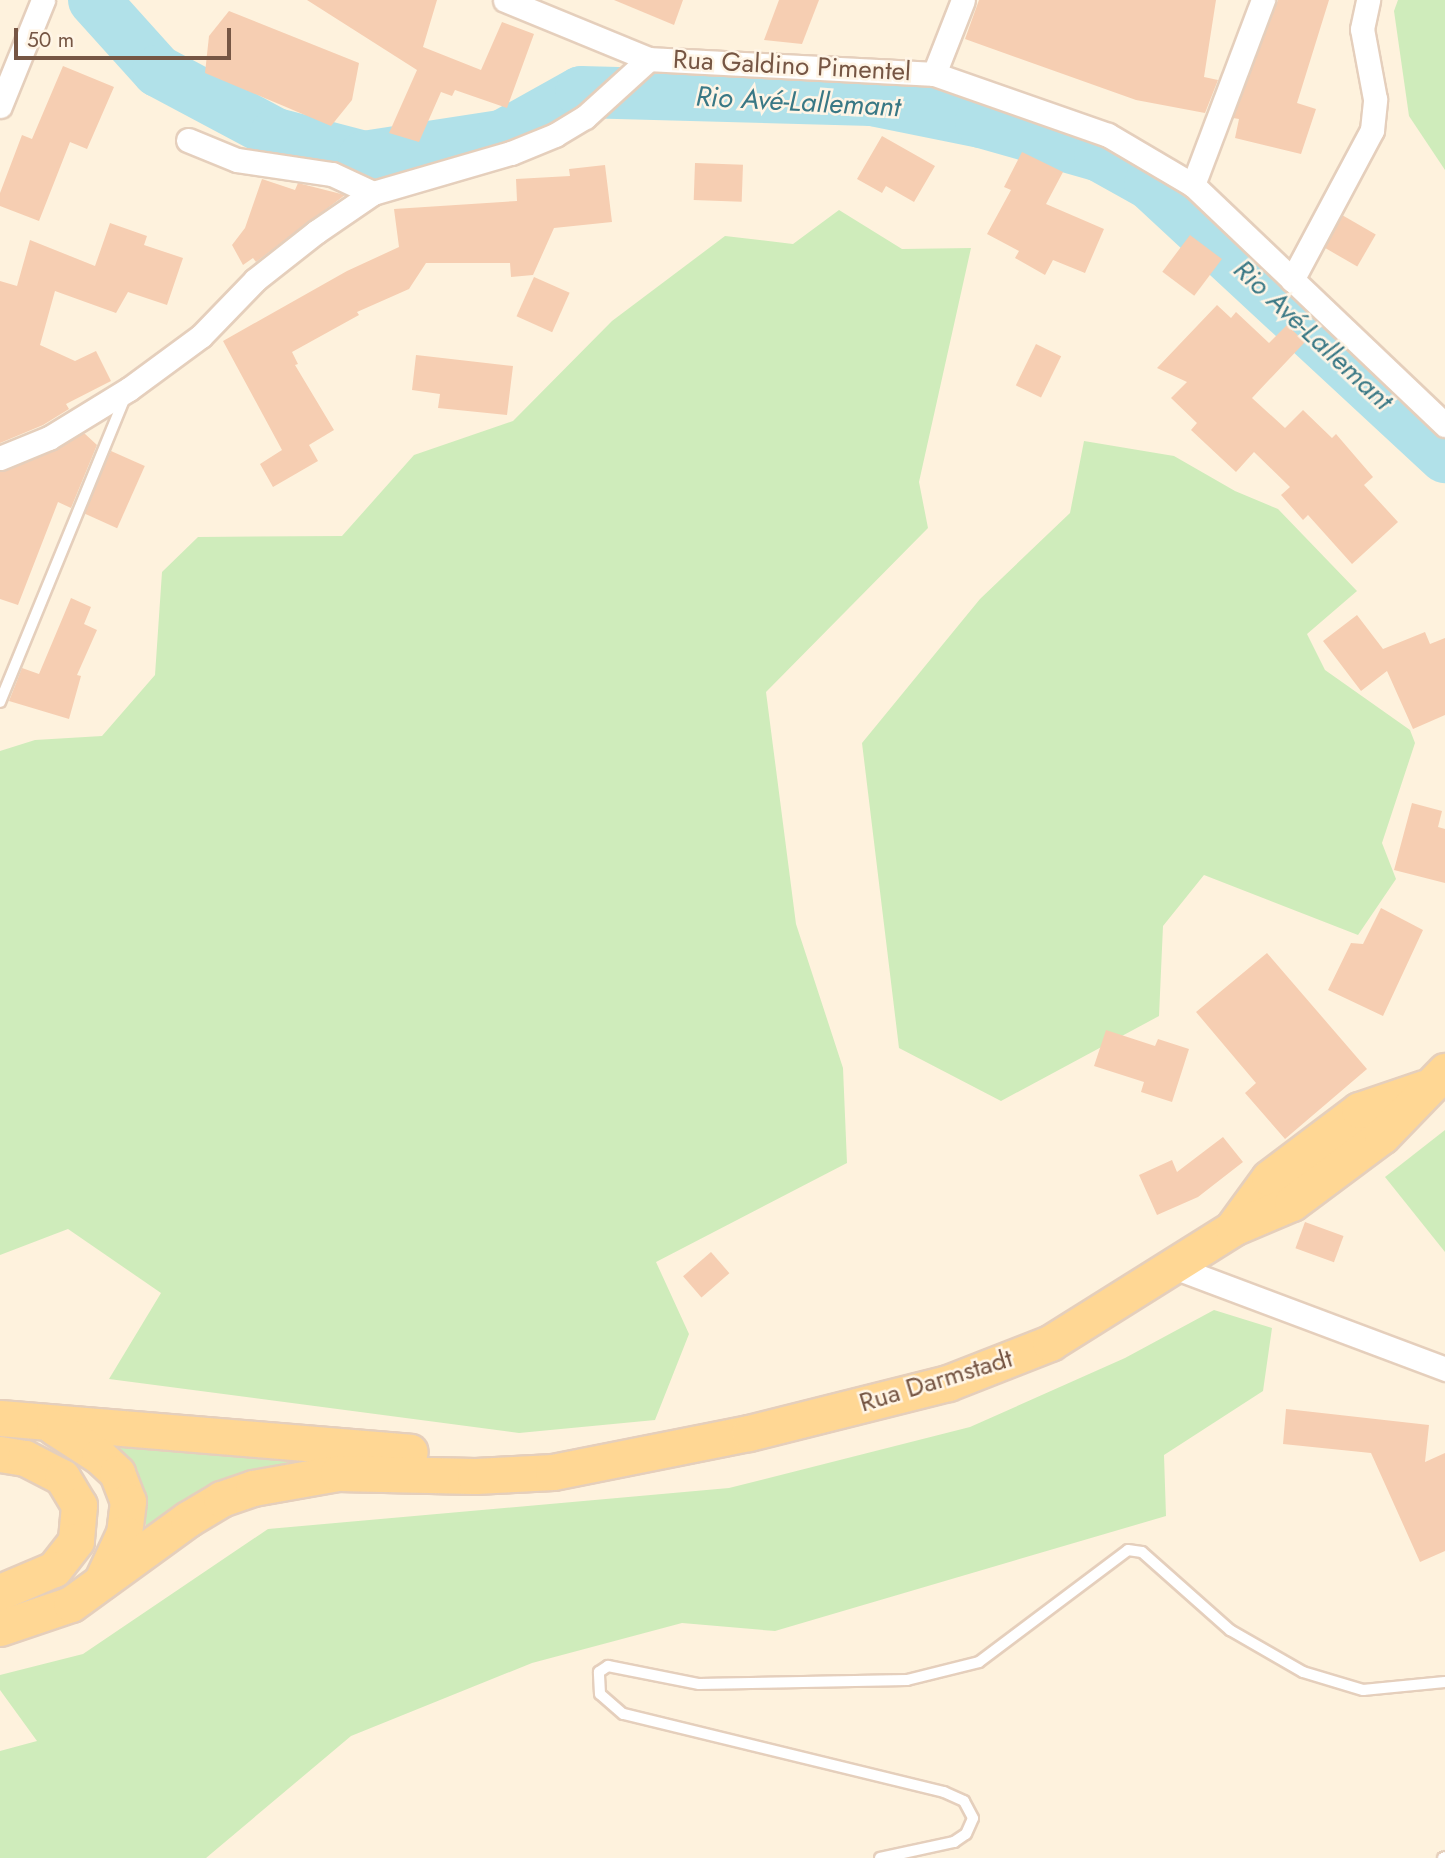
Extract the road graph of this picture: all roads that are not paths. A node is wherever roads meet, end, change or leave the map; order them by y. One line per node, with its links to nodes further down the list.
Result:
1 (43, 0): 8 (street)
2 (505, 0): 6 (street, Rua Galdino Pimentel)
3 (963, 0): 7 (street)
4 (1263, 0): 10 (street)
5 (1368, 0): 12 (street)
6 (648, 60): 7 (street, Rua Galdino Pimentel); 11 (street)
7 (934, 74): 10 (street, Rua Galdino Pimentel)
8 (0, 106)
9 (188, 140): 11 (street)
10 (1193, 185): 12 (street, Rua Galdino Pimentel)
11 (373, 193): 13 (street)
12 (1292, 280): 14 (street, Rua Galdino Pimentel)
13 (129, 389): 15 (street); 16 (lane)
14 (1445, 425)
15 (0, 457)
16 (0, 702)
17 (1435, 1079): 18 (main road, Rua Darmstadt)
18 (1174, 1266): 19 (street); 23 (main road, Rua Darmstadt)
19 (1445, 1369)
20 (0, 1418): 21 (main road)
21 (44, 1422): 23 (main road); 24 (main road)
22 (0, 1454): 25 (main road)
23 (609, 1459): 24 (main road)
24 (101, 1582): 26 (main road)
25 (0, 1592)
26 (0, 1628)
27 (1445, 1682): 28 (lane)
28 (880, 1858)

